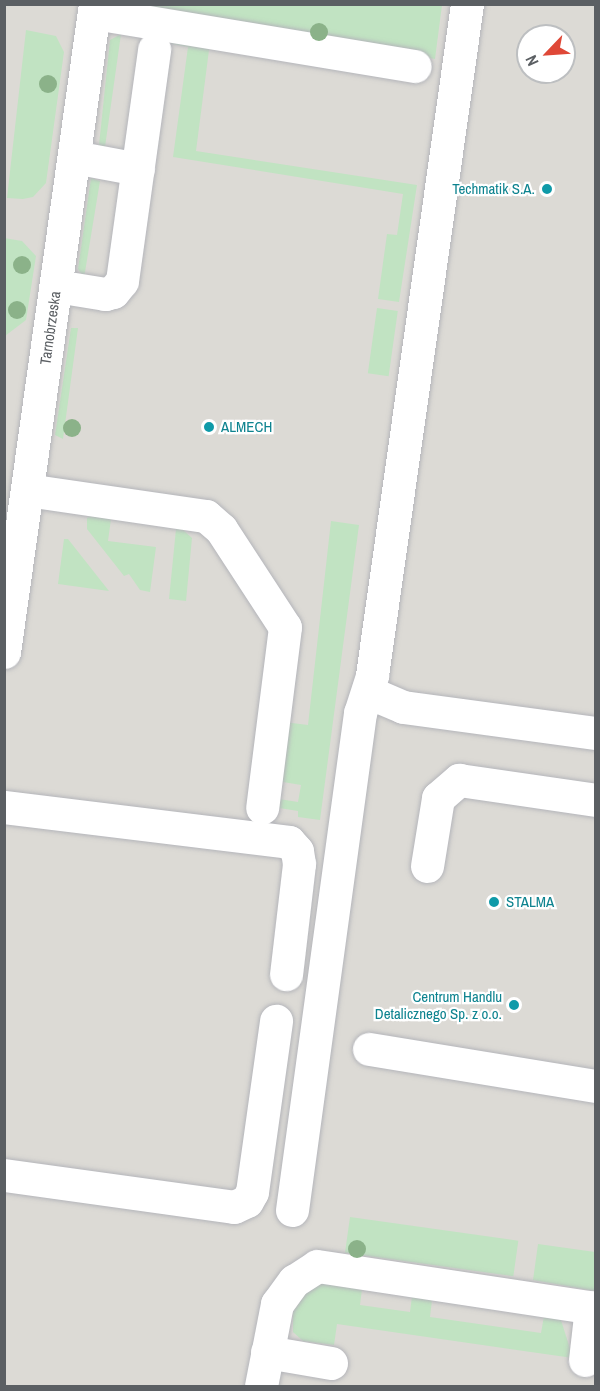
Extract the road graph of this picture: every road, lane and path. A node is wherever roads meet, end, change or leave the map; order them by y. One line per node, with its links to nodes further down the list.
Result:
1 (467, 4): 10 (lane)
2 (95, 9): 4 (lane); 5 (lane, Tarnobrzeska)
3 (154, 49): 6 (lane)
4 (415, 66)
5 (74, 157): 6 (lane); 7 (lane, Tarnobrzeska)
6 (138, 169): 7 (lane)
7 (56, 286): 8 (lane, Tarnobrzeska)
8 (27, 490): 9 (lane, Tarnobrzeska); 14 (lane)
9 (4, 652)
10 (368, 692): 11 (lane); 21 (lane)
11 (596, 733)
12 (596, 800): 15 (lane)
13 (4, 807): 16 (lane)
14 (262, 808)
15 (427, 866)
16 (285, 974)
17 (276, 1021): 20 (lane)
18 (369, 1049): 19 (lane)
19 (596, 1086)
20 (4, 1175)
21 (292, 1210)
22 (593, 1307): 23 (lane); 24 (lane)
23 (267, 1352): 25 (lane); 26 (lane)
24 (585, 1360)
25 (331, 1363)
26 (261, 1386)

